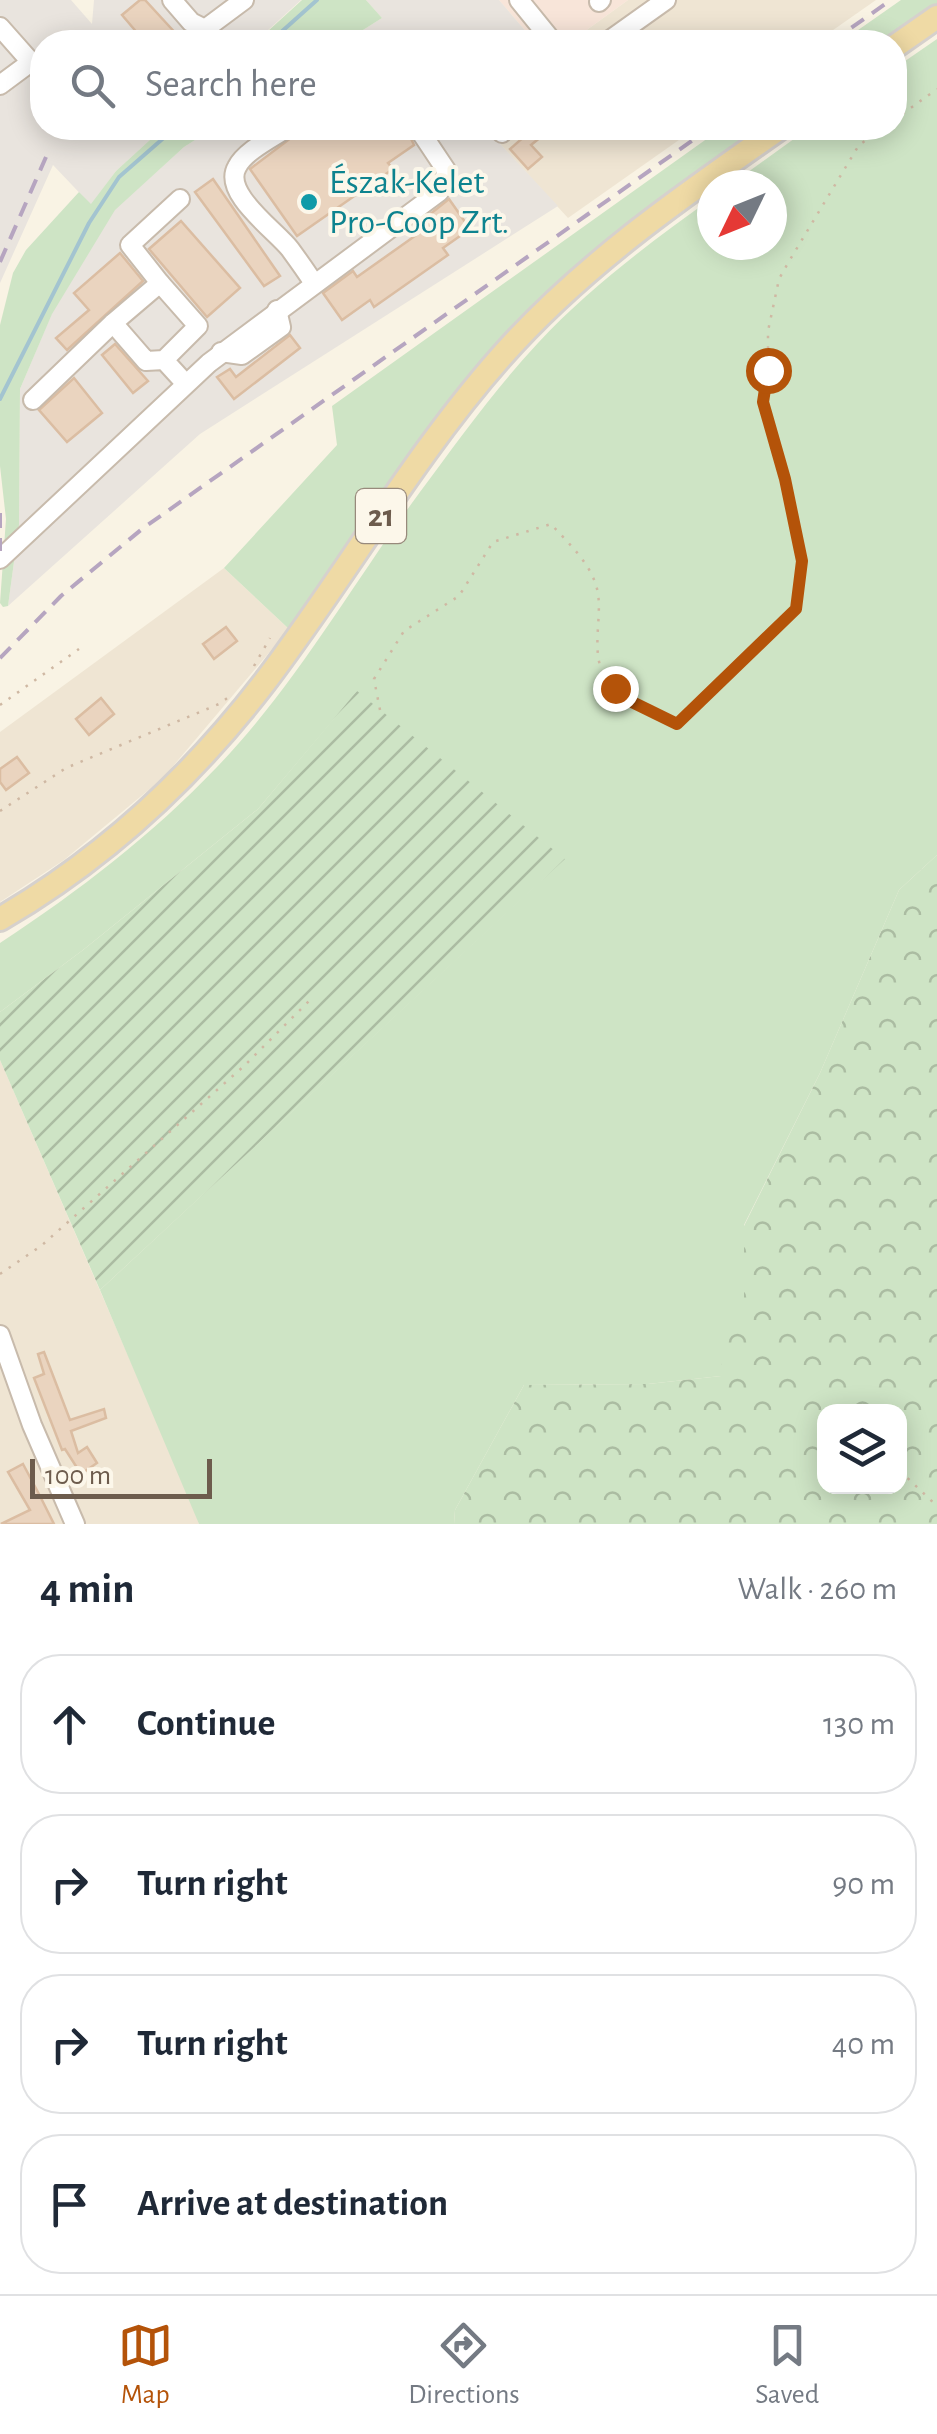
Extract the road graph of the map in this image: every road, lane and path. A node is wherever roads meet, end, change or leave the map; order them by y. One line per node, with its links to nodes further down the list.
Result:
1 (172, 0): 2 (street)
2 (244, 0)
3 (519, 0): 7 (street)
4 (666, 0): 8 (street)
5 (937, 18): 9 (main road)
6 (0, 27): 10 (street)
7 (543, 30)
8 (623, 30)
9 (907, 38)
10 (30, 61)
11 (30, 63): 12 (street)
12 (0, 85)
13 (937, 89): 14 (path)
14 (907, 111)
15 (270, 140): 20 (street)
16 (426, 140): 20 (street)
17 (764, 140): 34 (main road, 21)
18 (866, 140): 32 (path)
19 (180, 199): 21 (street)
20 (313, 282): 24 (street)
21 (160, 283): 22 (street); 23 (street)
22 (113, 323): 23 (street); 25 (street)
23 (164, 360): 24 (street)
24 (185, 384): 26 (street)
25 (33, 400)
26 (0, 559)
27 (270, 638): 29 (path)
28 (79, 648): 31 (path)
29 (249, 673)
30 (240, 686): 33 (path)
31 (0, 705)
32 (380, 710)
33 (0, 811)
34 (0, 920)
35 (310, 1000): 36 (path)
36 (0, 1274)
37 (0, 1336): 40 (street)
38 (907, 1478): 39 (path)
39 (937, 1506)
40 (75, 1524)

